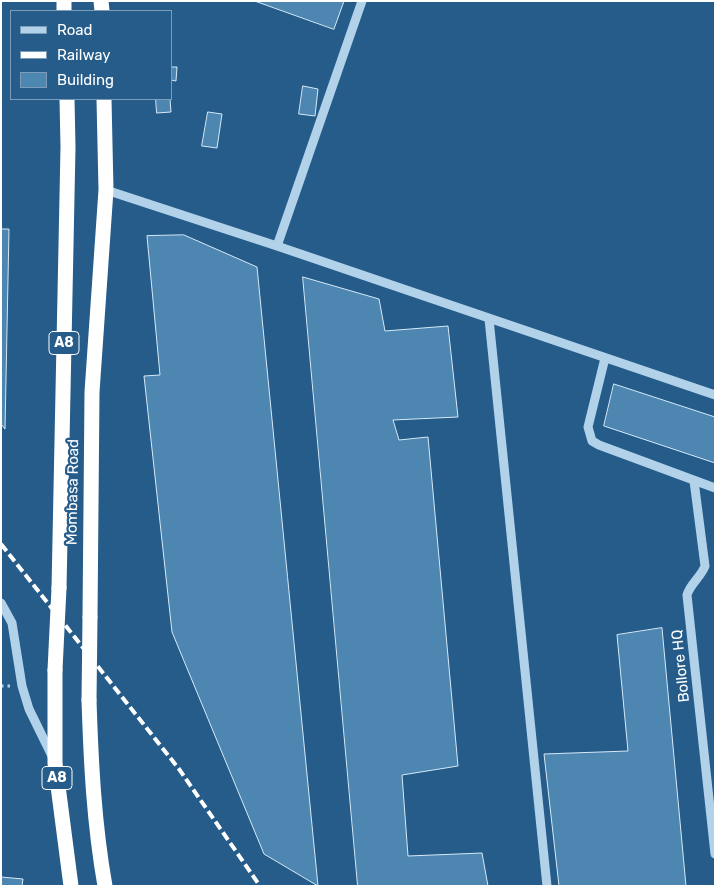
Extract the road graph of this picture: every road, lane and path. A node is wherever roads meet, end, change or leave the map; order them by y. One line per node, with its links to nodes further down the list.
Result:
1 (362, 1): 5 (street)
2 (66, 100): 12 (highway, Mombasa Road / A8, bridge)
3 (104, 100): 4 (highway, Mombasa Road / A8)
4 (106, 190): 5 (street); 15 (highway, Mombasa Road / A8, bridge)
5 (277, 246): 6 (street)
6 (489, 319): 7 (street); 16 (street)
7 (605, 358): 8 (street); 9 (street)
8 (715, 395)
9 (694, 481): 10 (street); 13 (street, Bollore HQ)
10 (715, 488)
11 (1, 603): 12 (street)
12 (56, 763): 14 (highway, Mombasa Road / A8)
13 (715, 854)
14 (71, 886)
15 (105, 886)
16 (547, 886)

